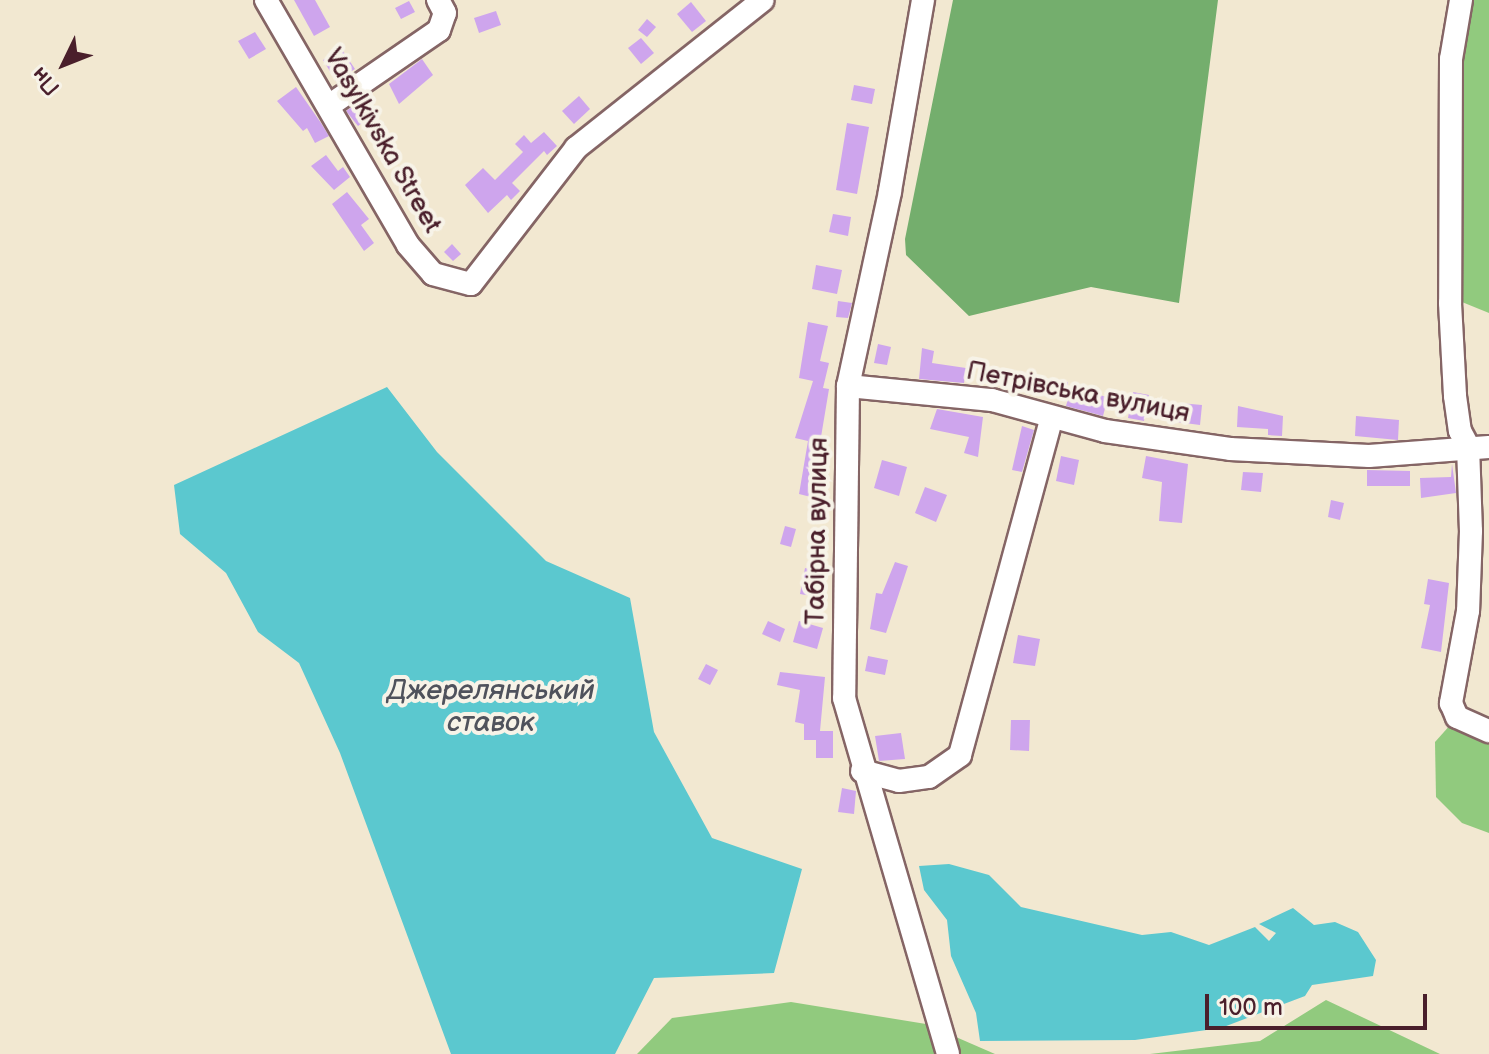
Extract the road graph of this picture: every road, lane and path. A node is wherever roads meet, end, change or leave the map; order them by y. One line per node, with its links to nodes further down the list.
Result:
1 (266, 0): 6 (street, Vasylkivska Street)
2 (438, 0): 6 (street)
3 (763, 0): 6 (street, Vasylkivska Street)
4 (923, 0): 7 (street, Табірна вулиця)
5 (1461, 0): 9 (street)
6 (330, 105)
7 (848, 386): 8 (street, Петрівська вулиця); 11 (street, Табірна вулиця)
8 (1052, 417): 9 (street, Петрівська вулиця); 11 (street)
9 (1478, 446): 10 (street)
10 (1489, 731)
11 (862, 771): 12 (street, Табірна вулиця)
12 (948, 1054)

